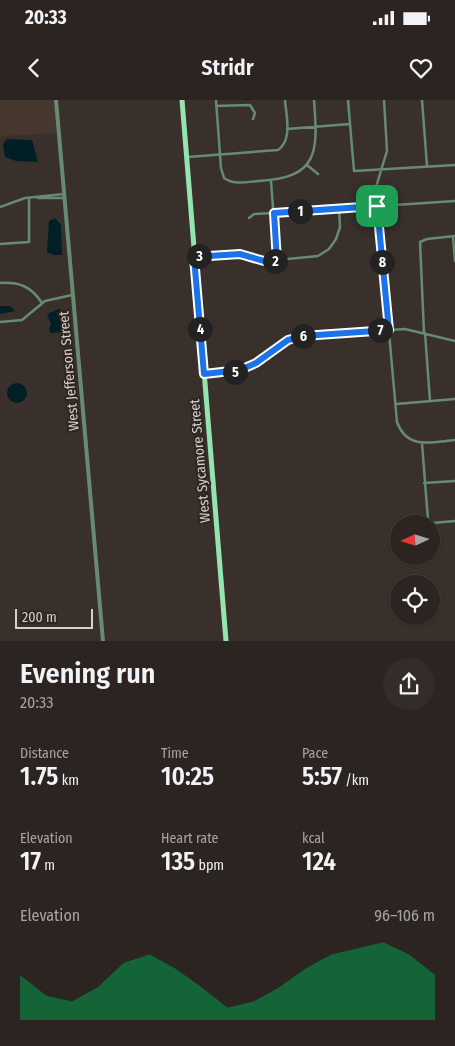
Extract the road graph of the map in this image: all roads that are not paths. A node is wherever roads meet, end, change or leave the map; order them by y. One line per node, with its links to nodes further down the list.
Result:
1 (56, 100): 22 (street, West Jefferson Street)
2 (182, 100): 15 (main road, West Sycamore Street)
3 (216, 100): 9 (street)
4 (284, 100): 13 (street)
5 (314, 100): 12 (street)
6 (348, 100): 11 (street)
7 (384, 100): 19 (street)
8 (422, 100): 18 (street)
9 (216, 106): 10 (street); 14 (street)
10 (254, 119)
11 (350, 124): 12 (street); 19 (street)
12 (316, 126): 13 (street); 17 (street)
13 (287, 128): 14 (street)
14 (220, 155): 15 (street); 21 (street)
15 (186, 157): 32 (main road, West Sycamore Street)
16 (455, 164): 18 (street)
17 (307, 165): 20 (street); 21 (street)
18 (427, 166): 19 (street)
19 (380, 170): 25 (street)
20 (318, 174)
21 (271, 181): 28 (street)
22 (65, 196): 23 (street); 36 (street, West Jefferson Street)
23 (29, 198): 26 (street); 31 (street)
24 (455, 201): 25 (street)
25 (377, 206): 27 (street); 39 (street)
26 (0, 207)
27 (339, 208): 28 (street); 33 (street)
28 (274, 213): 29 (street); 33 (street)
29 (248, 218)
30 (454, 237): 34 (street); 40 (street)
31 (0, 244)
32 (194, 257): 33 (street); 42 (main road, West Sycamore Street)
33 (277, 261)
34 (455, 261)
35 (0, 284): 37 (street)
36 (74, 295): 37 (street); 51 (street, West Jefferson Street)
37 (42, 303): 38 (street)
38 (0, 322)
39 (389, 330): 40 (street); 42 (street); 45 (street)
40 (424, 333): 41 (street); 44 (street)
41 (455, 341)
42 (204, 374): 52 (main road, West Sycamore Street)
43 (455, 400): 44 (street)
44 (430, 401): 45 (street)
45 (396, 404): 47 (street)
46 (455, 440): 47 (street)
47 (422, 442): 49 (street)
48 (455, 481): 49 (street)
49 (424, 483): 50 (street)
50 (455, 521)
51 (103, 641)
52 (226, 641)

